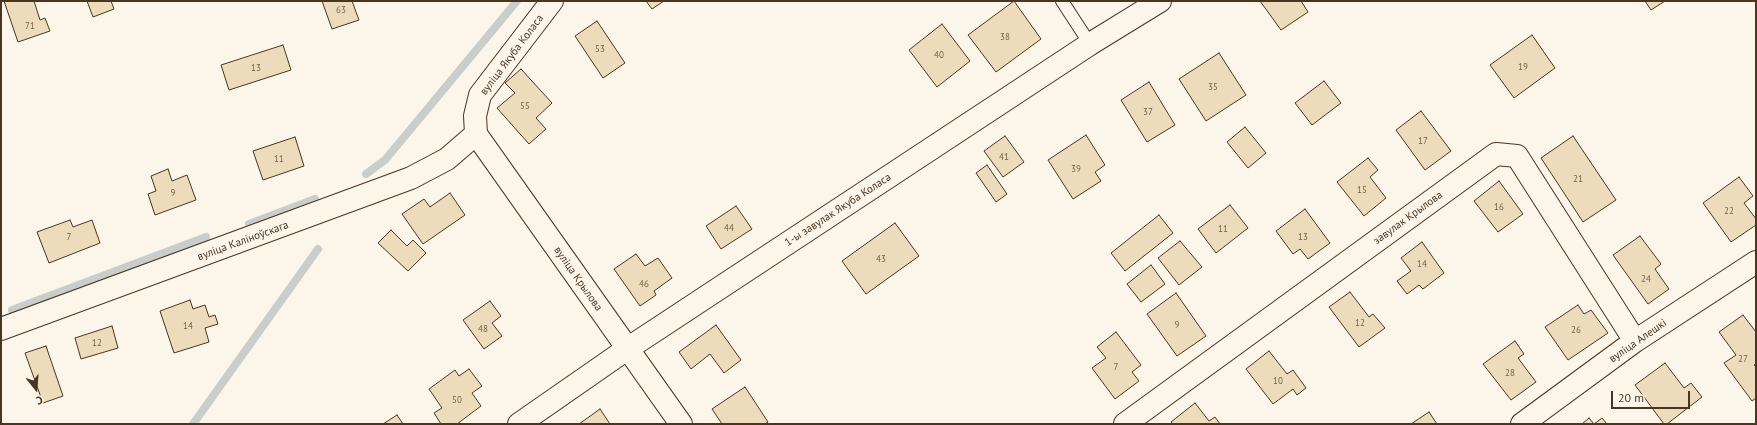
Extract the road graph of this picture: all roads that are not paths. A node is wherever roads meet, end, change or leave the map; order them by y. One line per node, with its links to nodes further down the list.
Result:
1 (552, 1): 5 (street, вуліца Якуба Коласа)
2 (1062, 1): 4 (lane)
3 (1160, 1): 4 (street, 1-ы завулак Якуба Коласа)
4 (1090, 44): 9 (street, 1-ы завулак Якуба Коласа)
5 (476, 134): 7 (street, вуліца Каліноўскага); 9 (street, вуліца Крылова)
6 (1756, 262): 8 (street, вуліца Алешкі)
7 (1, 330)
8 (1635, 341): 12 (street, завулак Крылова); 13 (street, вуліца Алешкі)
9 (627, 349): 10 (street, 1-ы завулак Якуба Коласа); 11 (street, вуліца Крылова)
10 (519, 424)
11 (681, 424)
12 (1125, 424)
13 (1522, 424)

